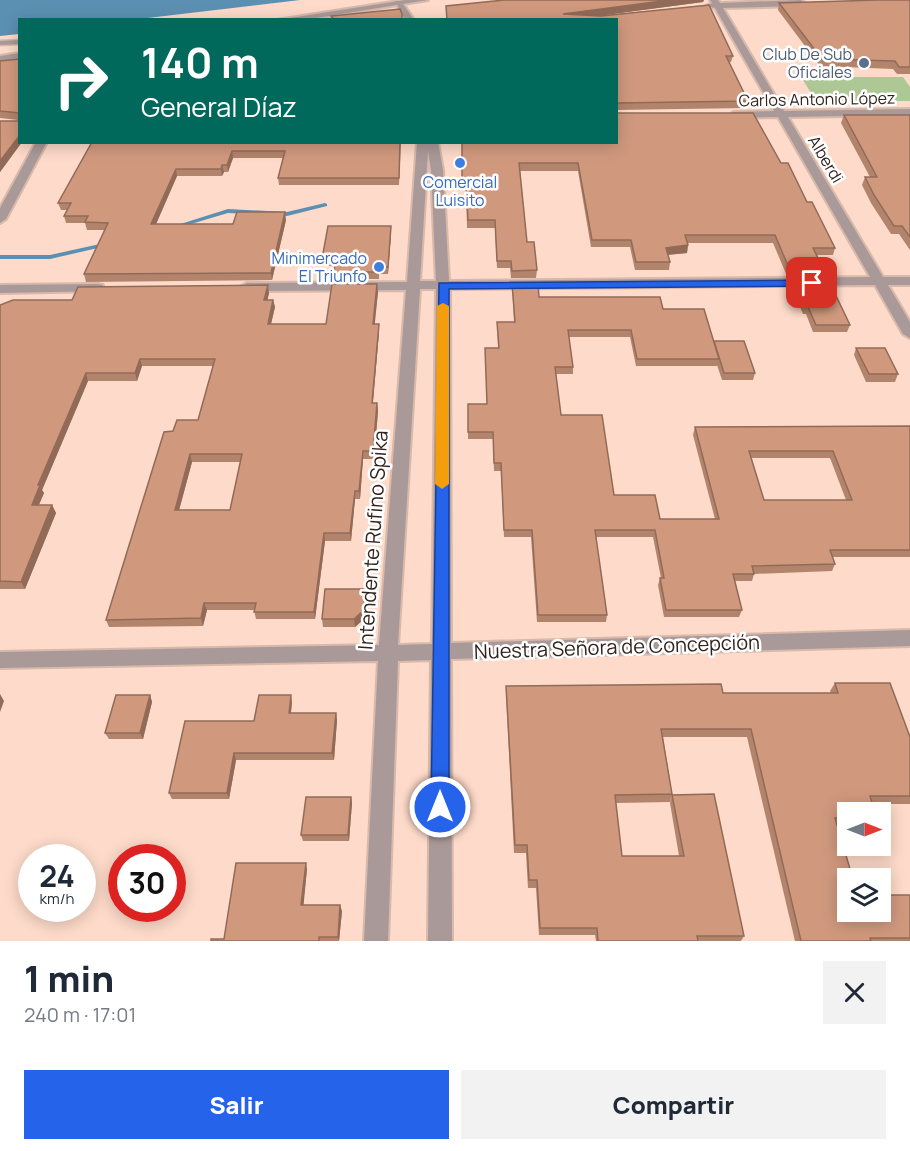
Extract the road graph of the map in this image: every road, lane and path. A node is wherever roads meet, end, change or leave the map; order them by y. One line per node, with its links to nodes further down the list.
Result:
1 (424, 0): 2 (street)
2 (398, 3): 6 (street); 7 (street)
3 (715, 3): 4 (street); 5 (street); 14 (street, Alberdi)
4 (808, 3)
5 (694, 7)
6 (295, 18)
7 (409, 18)
8 (18, 42): 9 (lane)
9 (0, 43)
10 (18, 56): 11 (street)
11 (0, 59)
12 (910, 112): 14 (street, Carlos Antonio López)
13 (722, 115): 14 (street, Carlos Antonio López)
14 (780, 115): 20 (street, Alberdi)
15 (41, 144): 18 (street)
16 (423, 144): 21 (street, Intendente Rufino Spika)
17 (432, 144): 22 (street)
18 (0, 219)
19 (910, 281): 20 (street)
20 (881, 283): 22 (street); 26 (street, Alberdi)
21 (412, 286): 22 (street); 23 (street); 29 (street, Intendente Rufino Spika)
22 (443, 286): 28 (street)
23 (235, 287)
24 (118, 288): 25 (street)
25 (0, 289)
26 (910, 334)
27 (910, 638): 28 (street, Nuestra Señora de Concepción)
28 (440, 652): 29 (street, Nuestra Señora de Concepción); 32 (street)
29 (388, 654): 30 (street, Nuestra Señora de Concepción); 31 (street, Intendente Rufino Spika)
30 (0, 660)
31 (376, 941)
32 (440, 941)

